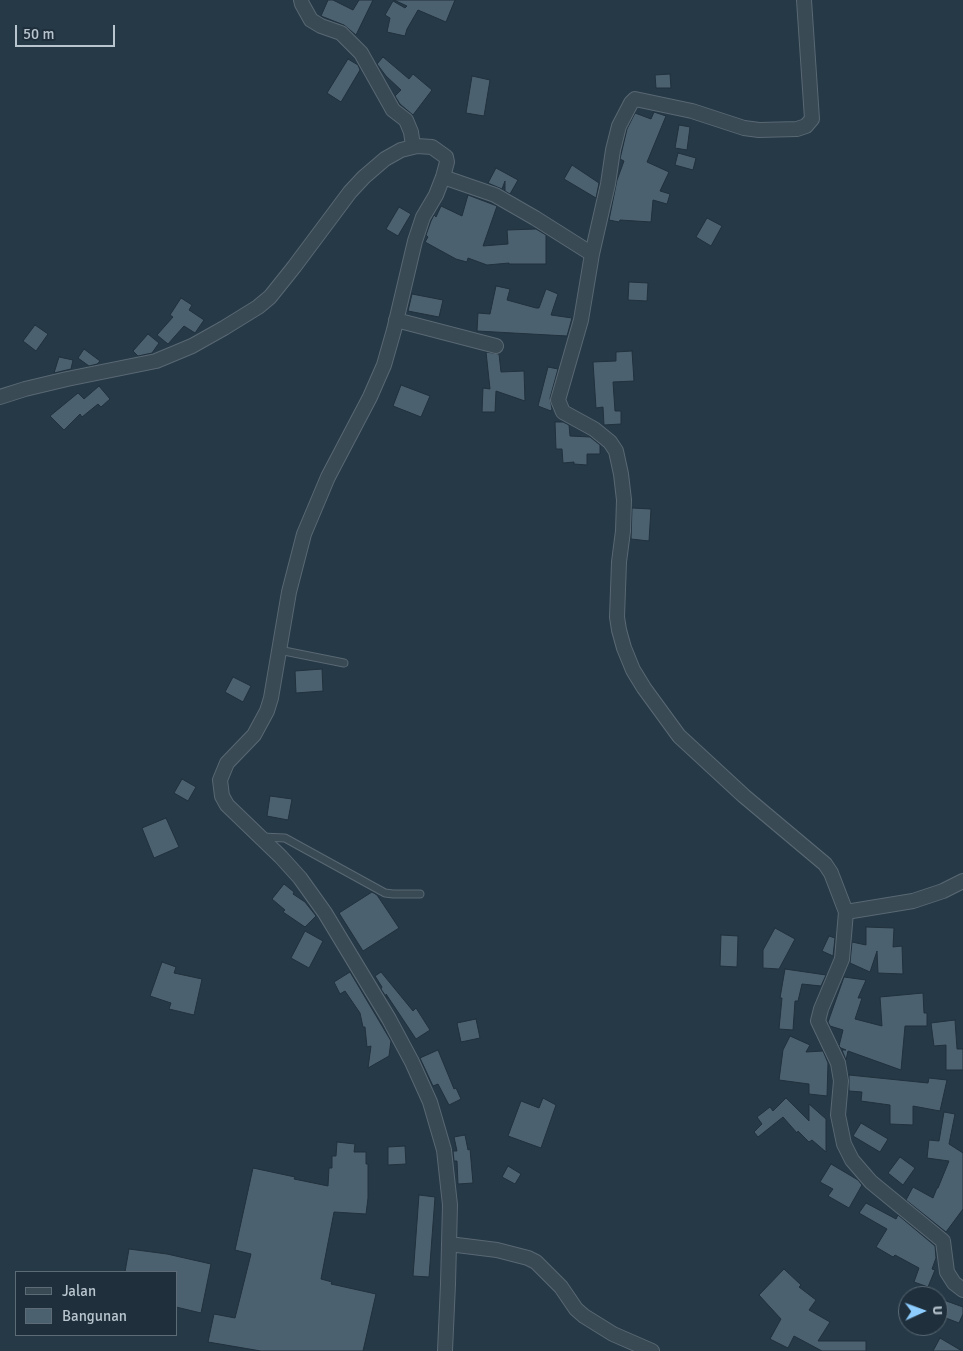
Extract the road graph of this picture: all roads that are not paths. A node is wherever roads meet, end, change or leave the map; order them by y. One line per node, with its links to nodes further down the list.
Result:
1 (302, 0): 3 (street)
2 (804, 0): 5 (street)
3 (413, 146): 4 (street); 8 (street)
4 (443, 177): 5 (street); 6 (street)
5 (592, 254): 14 (street)
6 (396, 320): 7 (street); 9 (street)
7 (496, 346)
8 (0, 398)
9 (279, 650): 10 (lane); 11 (street)
10 (344, 663)
11 (262, 837): 13 (lane); 15 (street)
12 (963, 882): 14 (street)
13 (420, 894)
14 (846, 912): 16 (street)
15 (450, 1244): 17 (street); 18 (street)
16 (963, 1290)
17 (445, 1351)
18 (652, 1351)

